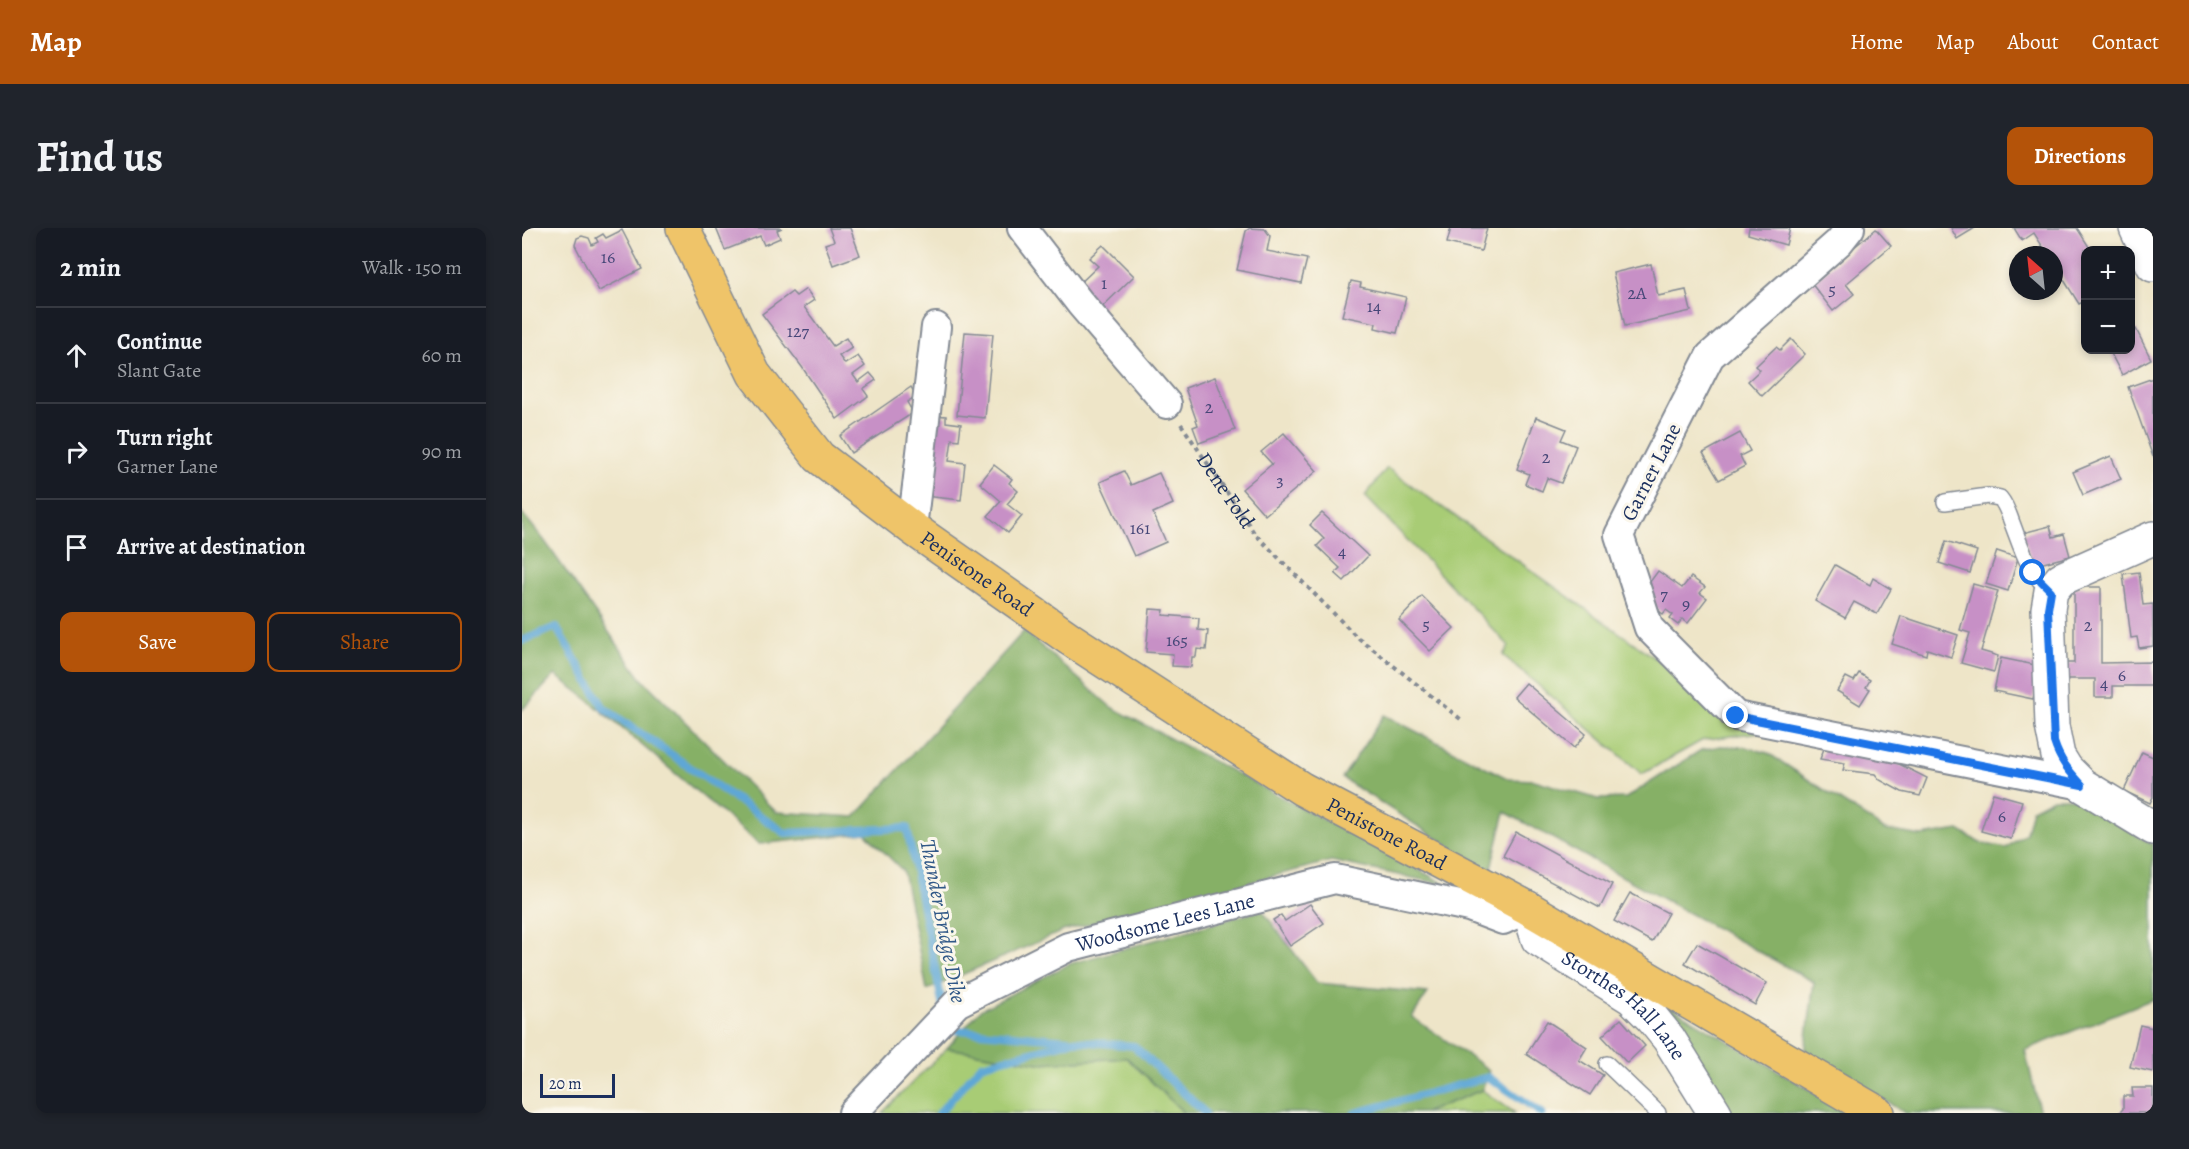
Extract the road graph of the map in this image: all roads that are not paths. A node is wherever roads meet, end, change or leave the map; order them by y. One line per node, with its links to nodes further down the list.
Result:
1 (683, 228): 9 (highway, Penistone Road)
2 (1022, 228): 7 (street)
3 (1850, 228): 12 (street, Garner Lane)
4 (2136, 228): 5 (street)
5 (2153, 265)
6 (936, 327): 9 (street, Penistone Road)
7 (1167, 404)
8 (1945, 502): 11 (lane)
9 (912, 528): 14 (highway, Penistone Road)
10 (2153, 538): 11 (street)
11 (2051, 591): 12 (street)
12 (2082, 785): 13 (street)
13 (2153, 828)
14 (1528, 908): 16 (street, Woodsome Lees Lane); 18 (street, Storthes Hall Lane); 19 (highway, Penistone Road)
15 (1607, 1064): 17 (lane)
16 (853, 1113)
17 (1658, 1113)
18 (1715, 1113)
19 (1878, 1113)

